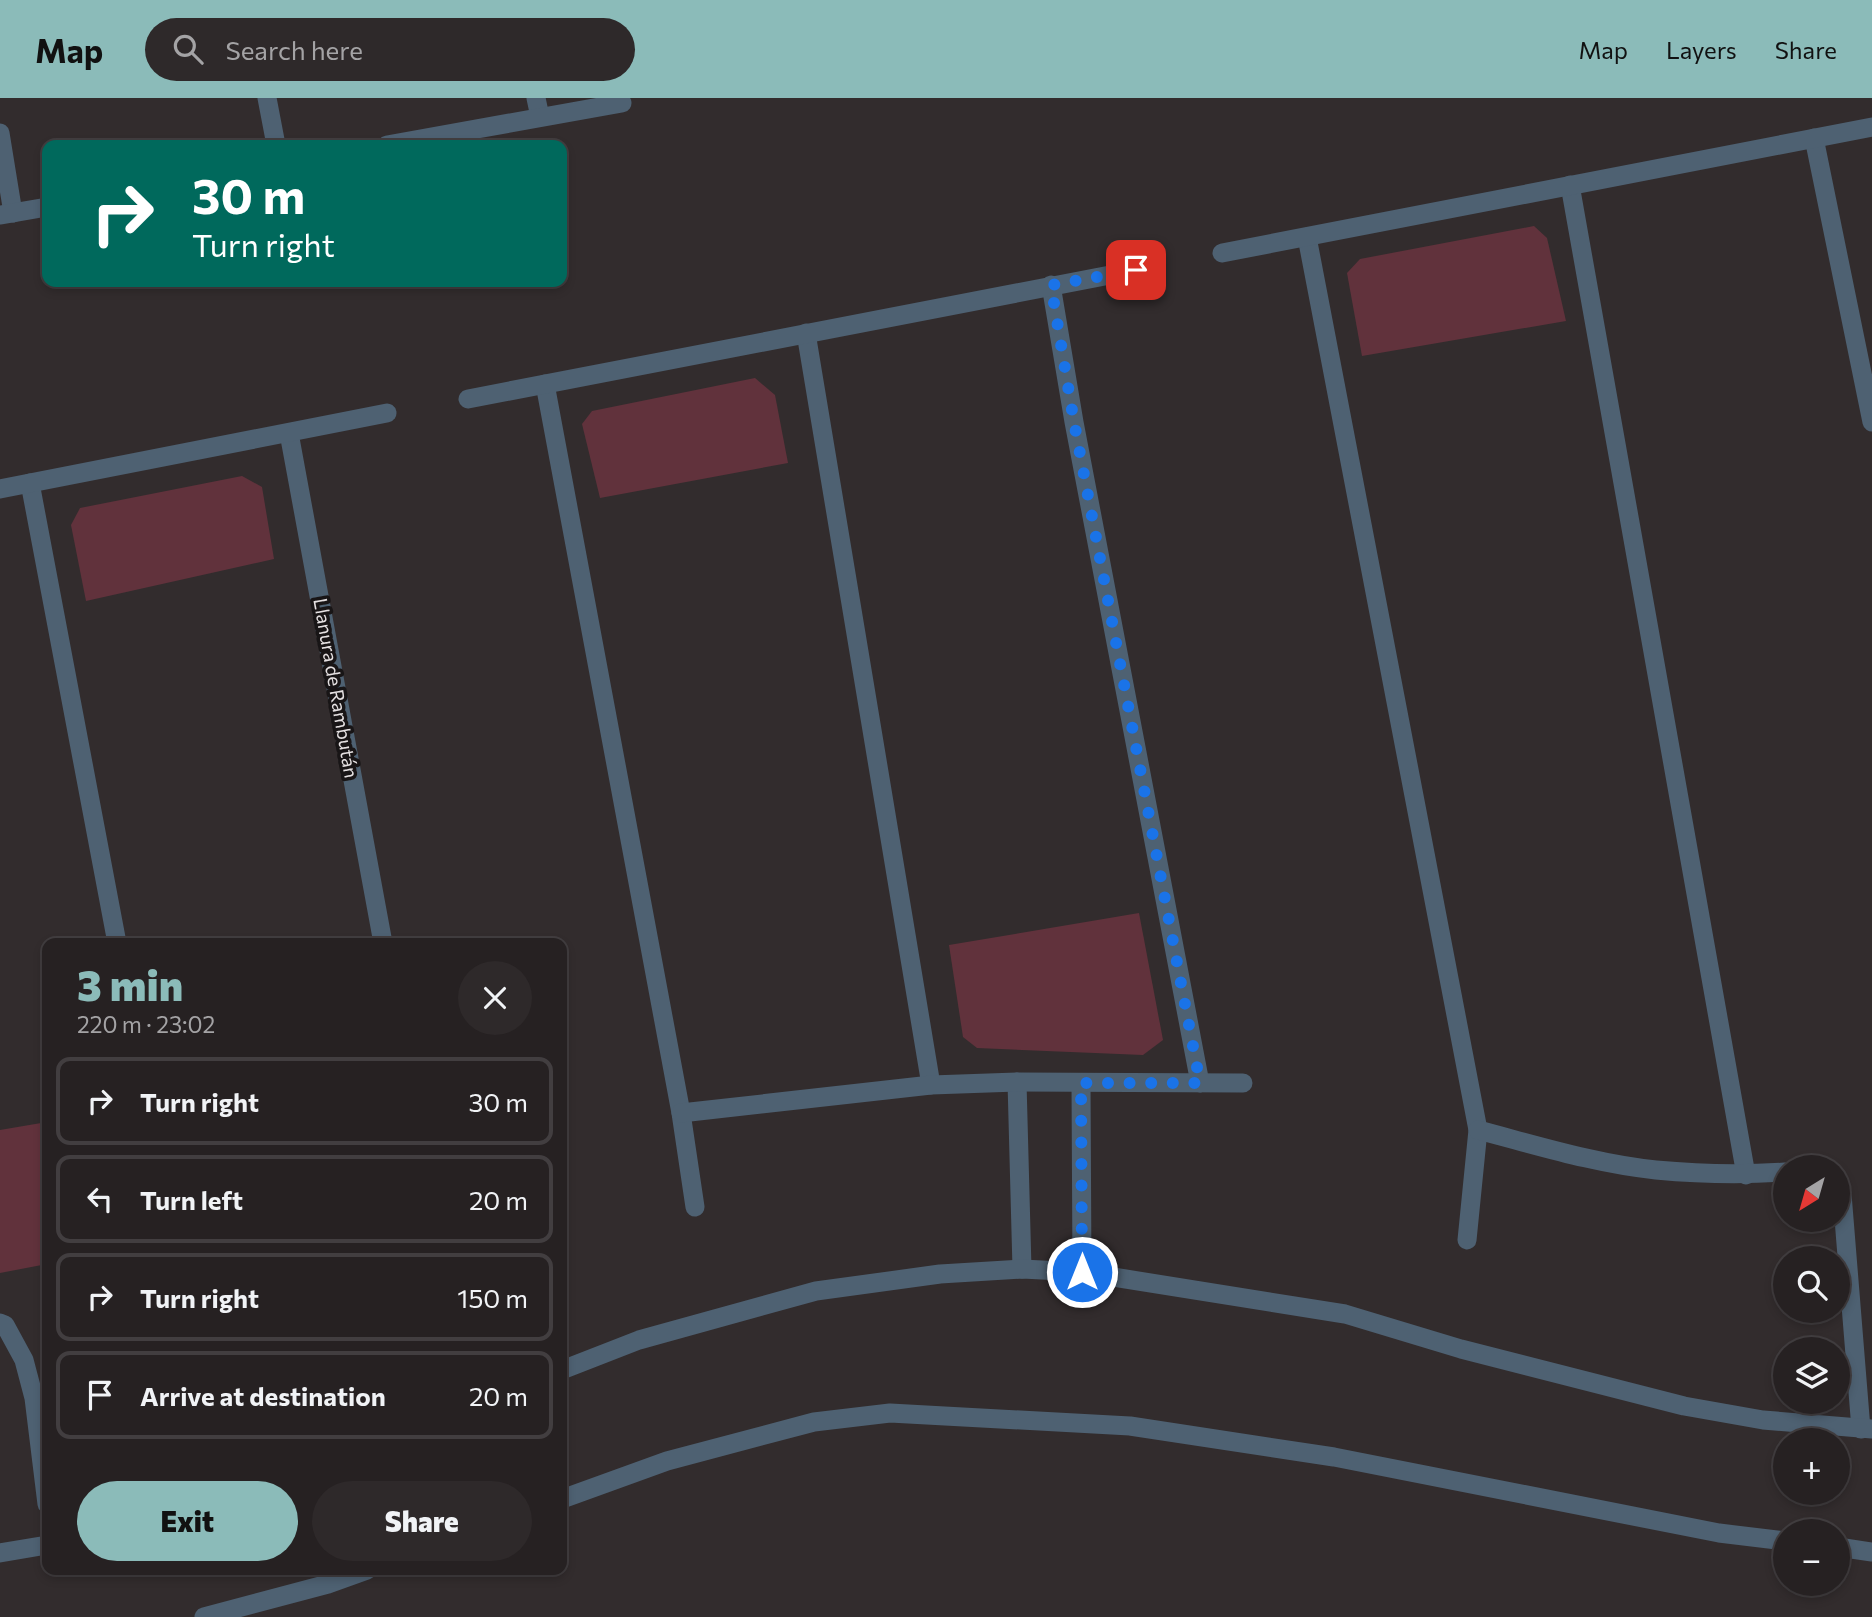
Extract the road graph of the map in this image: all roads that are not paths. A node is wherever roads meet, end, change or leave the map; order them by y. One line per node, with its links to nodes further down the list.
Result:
1 (267, 98): 7 (street)
2 (622, 103): 3 (street)
3 (538, 108): 8 (street)
4 (1872, 127): 6 (street)
5 (0, 133): 11 (street)
6 (1814, 138): 9 (street); 20 (street)
7 (275, 140)
8 (407, 140)
9 (1570, 185): 12 (street); 34 (street)
10 (42, 208): 11 (street)
11 (6, 214)
12 (1307, 237): 13 (street); 32 (street)
13 (1222, 253)
14 (1136, 270): 15 (street)
15 (1051, 285): 16 (street); 28 (street)
16 (806, 333): 17 (street); 30 (street)
17 (545, 384): 18 (street); 31 (street)
18 (468, 399)
19 (387, 413): 21 (street)
20 (1872, 422)
21 (289, 433): 22 (street); 25 (street, Llanura de Rambután)
22 (30, 483): 23 (street); 24 (street)
23 (0, 489)
24 (116, 938)
25 (382, 938)
26 (1017, 1082): 27 (street); 30 (street); 38 (street)
27 (1081, 1083): 28 (street); 39 (street)
28 (1200, 1083): 29 (street)
29 (1243, 1083)
30 (931, 1085): 31 (street)
31 (681, 1113): 35 (street)
32 (1478, 1130): 34 (street); 37 (street)
33 (1773, 1173): 34 (street)
34 (1746, 1175)
35 (695, 1207)
36 (1846, 1232): 42 (street)
37 (1467, 1240)
38 (1022, 1269): 39 (street); 41 (street)
39 (1082, 1272): 42 (street)
40 (0, 1323): 43 (street)
41 (567, 1368)
42 (1866, 1429)
43 (42, 1463)
44 (567, 1497): 45 (street)
45 (1773, 1540)
46 (42, 1546): 49 (street)
47 (1850, 1549): 48 (street)
48 (1872, 1552)
49 (0, 1553)
50 (353, 1575): 51 (street)
51 (204, 1617)

